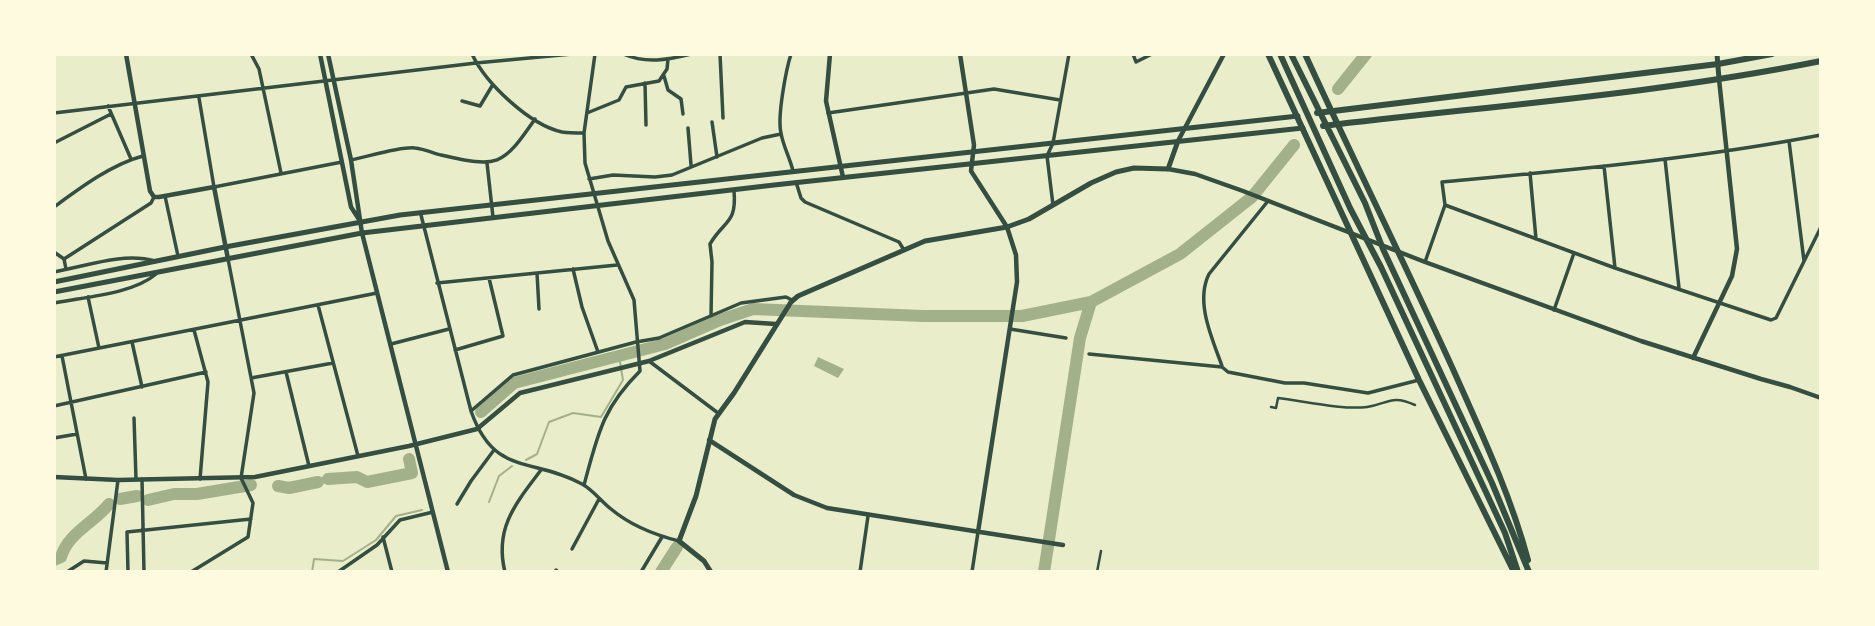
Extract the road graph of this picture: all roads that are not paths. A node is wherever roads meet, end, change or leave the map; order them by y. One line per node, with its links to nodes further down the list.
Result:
1 (126, 54): 40 (street)
2 (251, 54): 35 (street)
3 (320, 54): 32 (street)
4 (328, 54): 31 (street)
5 (472, 54): 27 (street)
6 (572, 54): 27 (street)
7 (594, 54): 46 (street)
8 (623, 54): 25 (street)
9 (691, 54): 24 (street)
10 (720, 54): 49 (street)
11 (792, 54): 58 (street)
12 (830, 54): 44 (street)
13 (960, 54): 36 (street)
14 (1069, 54): 38 (street)
15 (1133, 54): 16 (street)
16 (1153, 54)
17 (1268, 54): 48 (highway)
18 (1280, 54): 214 (highway)
19 (1291, 54): 215 (highway)
20 (1305, 54): 42 (highway)
21 (1717, 54): 28 (main road)
22 (1772, 54): 28 (highway)
23 (1223, 55): 56 (street)
24 (675, 56): 25 (street)
25 (668, 59): 29 (street)
26 (1818, 62): 30 (highway)
27 (476, 63): 31 (street); 34 (street)
28 (1718, 64): 30 (main road); 42 (highway)
29 (664, 76): 33 (street); 47 (street)
30 (1719, 79): 52 (highway); 64 (street)
31 (333, 80): 32 (street); 71 (street)
32 (326, 81): 35 (street); 72 (street)
33 (645, 83): 46 (street); 53 (street)
34 (492, 86): 39 (street); 50 (street)
35 (262, 88): 37 (street); 80 (street)
36 (967, 93): 38 (street); 44 (street); 65 (street)
37 (198, 97): 40 (street); 85 (street)
38 (1060, 100): 63 (street)
39 (462, 101)
40 (135, 104): 41 (street); 66 (street)
41 (108, 106): 43 (street); 45 (street)
42 (1332, 112): 48 (highway); 52 (highway)
43 (54, 113)
44 (828, 113): 77 (street)
45 (111, 114): 62 (street); 69 (street)
46 (587, 114): 57 (street)
47 (683, 114)
48 (1298, 116): 55 (highway); 56 (main road)
49 (723, 118)
50 (535, 119): 57 (street); 73 (street)
51 (712, 122): 68 (street)
52 (1338, 124): 55 (highway); 108 (highway)
53 (646, 125)
54 (688, 128): 75 (street)
55 (1303, 128): 60 (main road); 103 (highway)
56 (1184, 129): 60 (street); 63 (main road)
57 (584, 133): 83 (street)
58 (781, 134): 68 (street); 79 (street)
59 (1821, 135): 61 (street)
60 (1178, 141): 67 (main road); 78 (main road)
61 (1789, 141): 64 (street); 114 (street)
62 (54, 143)
63 (1053, 143): 65 (main road); 67 (street)
64 (1728, 151): 70 (street); 131 (street)
65 (972, 152): 74 (street); 77 (main road)
66 (144, 156): 69 (street); 89 (street)
67 (1047, 156): 74 (main road); 92 (street)
68 (718, 157): 75 (street)
69 (131, 159): 95 (street)
70 (1665, 159): 76 (street); 126 (street)
71 (351, 160): 73 (street); 98 (street)
72 (342, 162): 80 (street); 98 (street)
73 (487, 163): 94 (street)
74 (970, 164): 82 (main road); 100 (street)
75 (691, 165): 83 (street)
76 (1604, 166): 81 (street); 117 (street)
77 (841, 167): 79 (main road); 82 (street)
78 (1168, 169): 90 (street); 92 (main road)
79 (793, 172): 87 (main road)
80 (281, 173): 85 (street)
81 (1530, 173): 93 (street); 104 (street)
82 (843, 177): 84 (main road)
83 (589, 179): 87 (street)
84 (796, 183): 86 (main road); 106 (street)
85 (214, 187): 88 (street); 105 (street)
86 (734, 190): 91 (main road); 136 (street)
87 (596, 194): 91 (street); 94 (main road)
88 (165, 196): 89 (street); 110 (street)
89 (154, 197): 111 (street)
90 (1268, 201): 103 (street); 156 (street)
91 (599, 205): 97 (main road); 116 (street)
92 (1053, 205): 100 (main road)
93 (1446, 205): 104 (street); 115 (street)
94 (492, 206): 96 (main road); 97 (street)
95 (54, 207)
96 (421, 215): 98 (main road); 99 (street)
97 (493, 217): 99 (main road)
98 (360, 222): 102 (street); 105 (main road)
99 (422, 225): 102 (main road); 125 (street)
100 (1007, 227): 106 (main road); 139 (street)
101 (1821, 227): 114 (street)
102 (362, 233): 112 (main road); 128 (street)
103 (1352, 233): 108 (street); 160 (highway)
104 (1536, 239): 109 (street)
105 (225, 247): 110 (main road); 112 (street)
106 (904, 250): 130 (main road)
107 (54, 252): 111 (street)
108 (1399, 252): 115 (street); 215 (highway)
109 (1574, 253): 117 (street); 135 (street)
110 (179, 258): 113 (main road)
111 (64, 259): 119 (street)
112 (228, 259): 121 (main road); 137 (street)
113 (157, 261): 119 (street); 124 (main road)
114 (1804, 261): 131 (street)
115 (1425, 262): 135 (street)
116 (617, 265): 118 (street); 145 (street)
117 (1615, 268): 126 (street)
118 (573, 269): 122 (street); 148 (street)
119 (66, 270): 120 (street)
120 (54, 272)
121 (157, 272): 127 (main road); 129 (street)
122 (537, 273): 123 (street); 134 (street)
123 (489, 278): 125 (street); 147 (street)
124 (54, 282)
125 (437, 283): 140 (street)
126 (1679, 288): 131 (street)
127 (54, 292)
128 (377, 293): 133 (street); 144 (street)
129 (88, 297): 132 (street); 146 (street)
130 (792, 301): 136 (street); 138 (main road)
131 (1720, 302): 152 (street)
132 (54, 303)
133 (318, 305): 137 (street); 155 (street)
134 (539, 310)
135 (1554, 310): 152 (street)
136 (712, 316): 145 (street)
137 (240, 320): 141 (street); 159 (street)
138 (776, 324): 154 (street); 168 (main road)
139 (1010, 327): 142 (street); 192 (street)
140 (449, 329): 144 (street); 147 (street)
141 (194, 330): 143 (street); 157 (street)
142 (1066, 338)
143 (132, 342): 146 (street); 161 (street)
144 (391, 344): 174 (street)
145 (637, 344): 148 (street); 153 (street)
146 (99, 348): 150 (street)
147 (455, 350): 167 (street)
148 (598, 352): 167 (street)
149 (1089, 354): 156 (street)
150 (62, 356): 151 (street); 163 (street)
151 (54, 357)
152 (1693, 358): 162 (street)
153 (639, 361): 154 (street); 170 (street); 185 (street)
154 (649, 361): 168 (street)
155 (334, 363): 158 (street); 176 (street)
156 (1222, 368): 160 (street)
157 (206, 372): 161 (street); 182 (street)
158 (286, 372): 159 (street); 177 (street)
159 (251, 379): 184 (street)
160 (1419, 380): 214 (highway)
161 (142, 387): 163 (street)
162 (1821, 398)
163 (72, 403): 165 (street); 171 (street)
164 (1415, 405): 166 (street)
165 (54, 406)
166 (1271, 408)
167 (471, 411): 170 (street)
168 (718, 413): 173 (main road)
169 (134, 418): 181 (street)
170 (477, 429): 174 (street); 175 (street)
171 (77, 434): 172 (street); 180 (street)
172 (54, 438)
173 (709, 440): 189 (street); 195 (main road)
174 (416, 444): 176 (street); 188 (street)
175 (494, 450): 178 (street); 187 (street)
176 (358, 456): 177 (street)
177 (309, 466): 184 (street)
178 (541, 470): 185 (street); 208 (street)
179 (54, 477): 180 (street)
180 (86, 479): 183 (street)
181 (139, 479): 182 (street); 183 (street); 191 (street)
182 (200, 479): 184 (street)
183 (118, 480): 199 (street)
184 (243, 483): 190 (street)
185 (584, 485): 186 (street)
186 (599, 499): 194 (street); 197 (street)
187 (457, 504)
188 (433, 512): 193 (street); 207 (street)
189 (869, 516): 192 (street); 211 (street)
190 (250, 519): 191 (street); 204 (street)
191 (143, 530): 202 (street); 203 (street)
192 (978, 532): 196 (street); 212 (street)
193 (383, 537): 205 (street); 206 (street)
194 (662, 537): 195 (street); 209 (street)
195 (679, 541): 210 (main road)
196 (1063, 545)
197 (572, 549)
198 (1101, 551): 213 (street)
199 (107, 563): 200 (street); 201 (street)
200 (67, 572)
201 (106, 572)
202 (128, 572)
203 (144, 572)
204 (191, 572)
205 (338, 572)
206 (392, 572)
207 (448, 572)
208 (505, 572)
209 (641, 572)
210 (711, 572)
211 (860, 572)
212 (972, 572)
213 (1097, 572)
214 (1516, 572)
215 (1531, 572)

